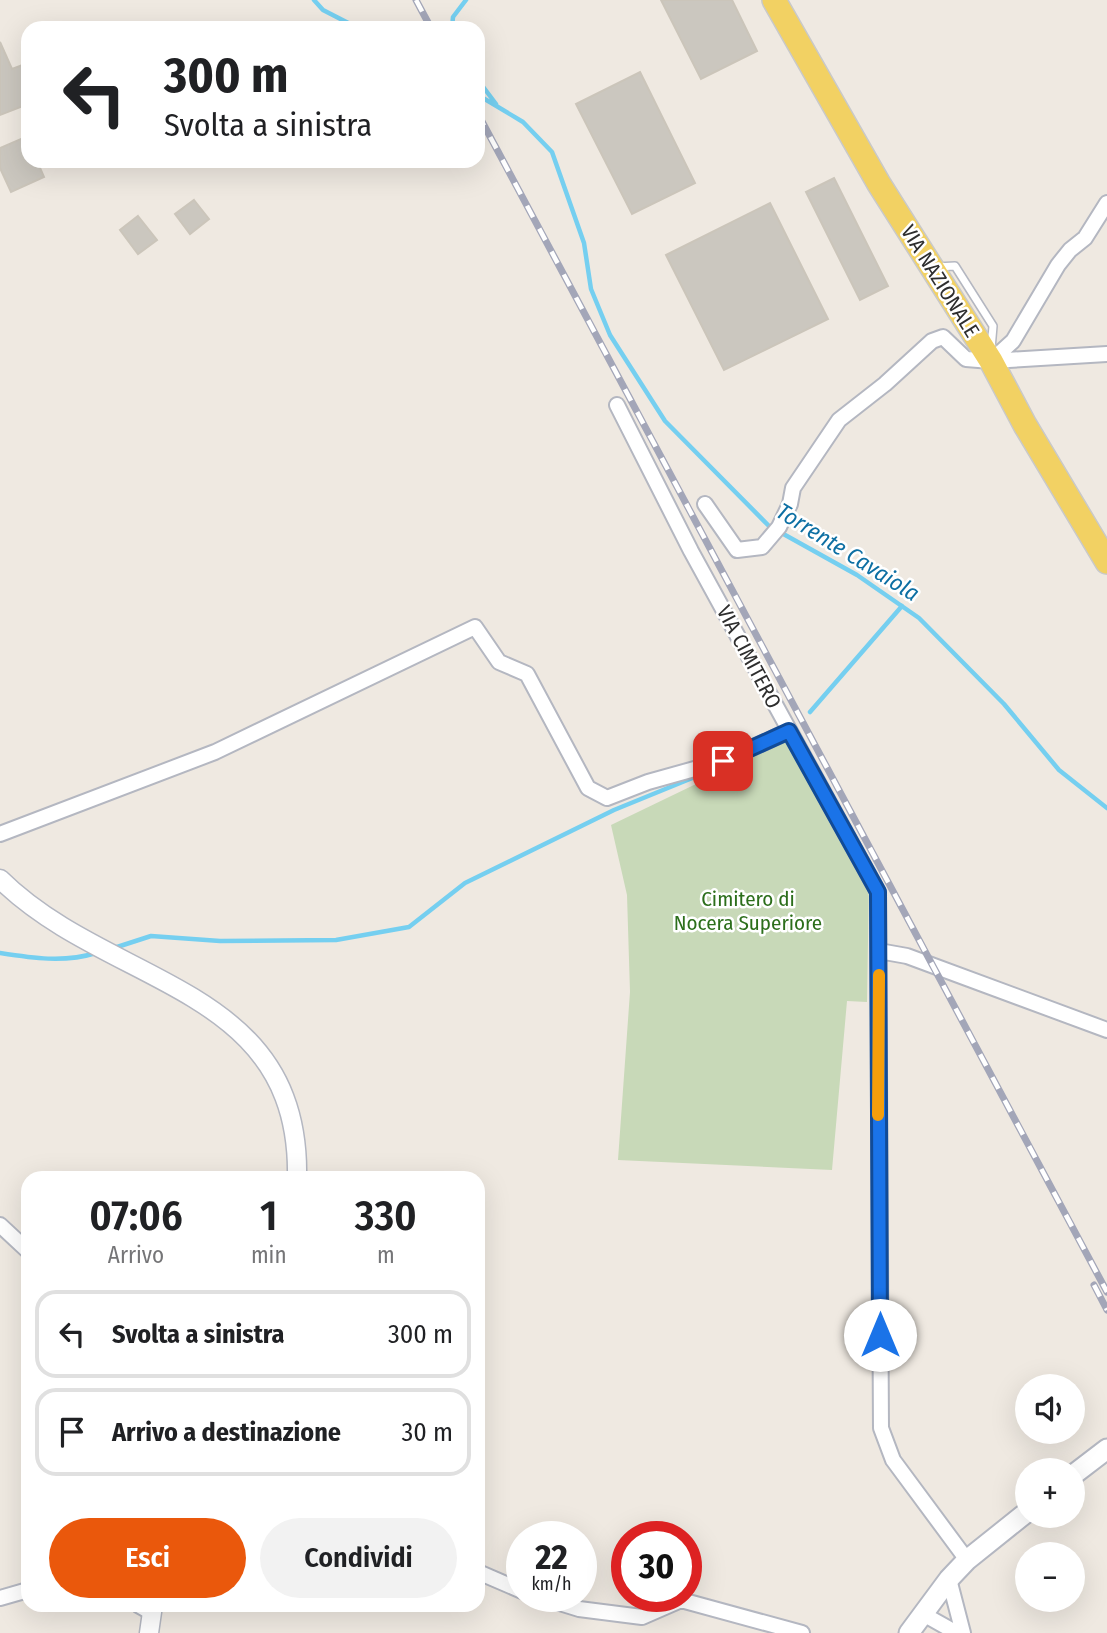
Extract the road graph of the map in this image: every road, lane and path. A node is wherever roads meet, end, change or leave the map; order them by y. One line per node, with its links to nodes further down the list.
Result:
1 (774, 0): 4 (main road, VIA NAZIONALE)
2 (1107, 204): 4 (street)
3 (1107, 354): 4 (street)
4 (990, 361): 6 (street); 7 (main road, VIA NAZIONALE)
5 (617, 405): 8 (street, VIA CIMITERO)
6 (705, 504)
7 (1107, 562)
8 (789, 731): 9 (street); 11 (street, VIA CIMITERO)
9 (0, 834)
10 (0, 879): 13 (street)
11 (879, 951): 12 (street); 19 (street, VIA CIMITERO)
12 (1107, 1030)
13 (297, 1171)
14 (0, 1226): 15 (street)
15 (21, 1245)
16 (1107, 1449): 17 (main road)
17 (1085, 1466)
18 (1015, 1522): 19 (main road)
19 (967, 1560): 21 (main road)
20 (485, 1575): 22 (street)
21 (949, 1579): 27 (main road); 33 (street)
22 (506, 1584)
23 (21, 1592): 24 (street)
24 (0, 1598)
25 (148, 1612): 28 (street)
26 (597, 1612): 29 (street)
27 (923, 1614): 30 (main road); 31 (street); 32 (street)
28 (149, 1633)
29 (802, 1633)
30 (909, 1633)
31 (937, 1633)
32 (957, 1633)
33 (963, 1633)

